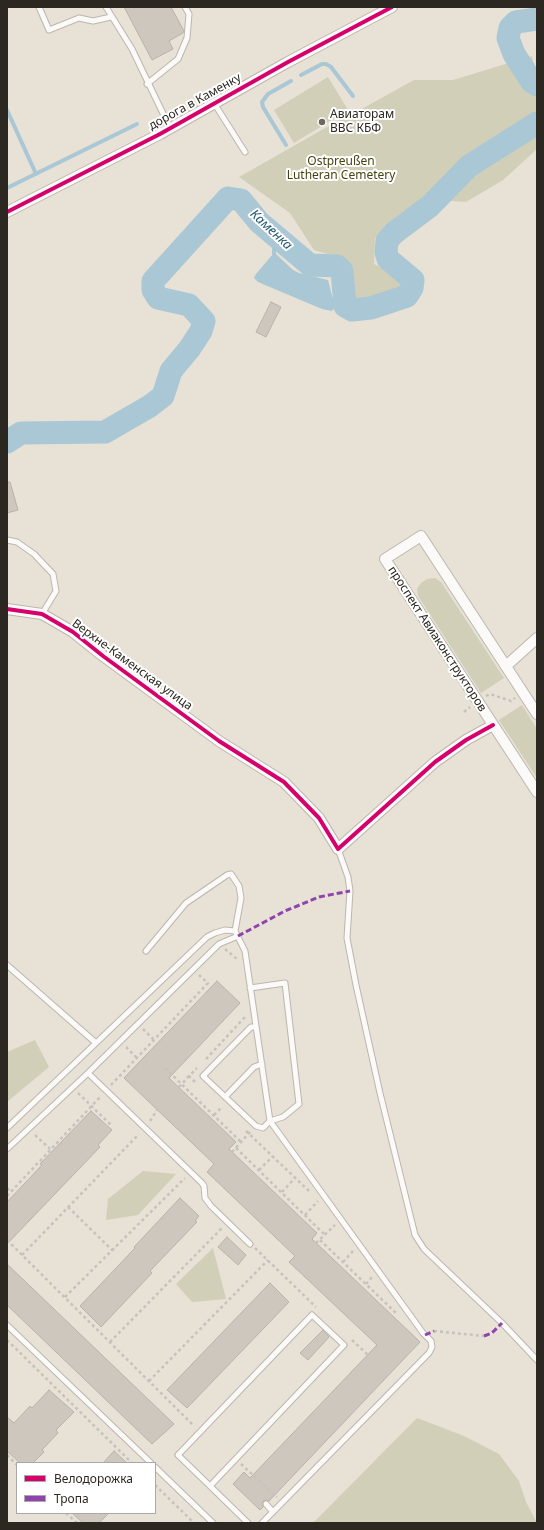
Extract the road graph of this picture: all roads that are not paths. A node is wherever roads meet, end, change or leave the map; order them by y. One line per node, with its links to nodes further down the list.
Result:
1 (39, 7): 5 (lane)
2 (106, 7): 5 (lane)
3 (185, 7): 6 (lane)
4 (392, 7): 7 (street, дорога в Каменку)
5 (111, 17): 6 (lane)
6 (148, 84): 8 (lane)
7 (214, 103): 8 (street, дорога в Каменку); 9 (lane)
8 (170, 128): 10 (street, дорога в Каменку)
9 (244, 152)
10 (7, 212)
11 (7, 540): 13 (lane)
12 (7, 609): 13 (street, Верхне-Каменская улица)
13 (42, 614): 19 (street, Верхне-Каменская улица)
14 (537, 638): 15 (street)
15 (506, 666): 16 (street, проспект Авиаконструкторов); 17 (street, проспект Авиаконструкторов)
16 (537, 714)
17 (493, 725): 18 (street, проспект Авиаконструкторов); 19 (street)
18 (537, 792)
19 (338, 849): 34 (lane)
20 (236, 933): 21 (lane); 23 (lane); 25 (lane); 27 (lane)
21 (146, 951)
22 (7, 965): 25 (lane)
23 (250, 988): 24 (lane); 29 (lane)
24 (256, 1027): 26 (lane); 28 (lane)
25 (96, 1043): 30 (lane)
26 (262, 1064): 28 (lane); 29 (lane)
27 (88, 1073): 31 (lane); 32 (lane)
28 (225, 1097): 29 (lane)
29 (270, 1121): 39 (lane)
30 (7, 1128)
31 (7, 1149)
32 (250, 1244)
33 (7, 1325): 35 (lane)
34 (537, 1360)
35 (150, 1462)
36 (156, 1468): 40 (lane)
37 (210, 1486): 37 (lane); 41 (lane)
38 (266, 1504): 39 (lane)
39 (273, 1512): 42 (lane)
40 (213, 1523)
41 (248, 1523)
42 (262, 1523)

